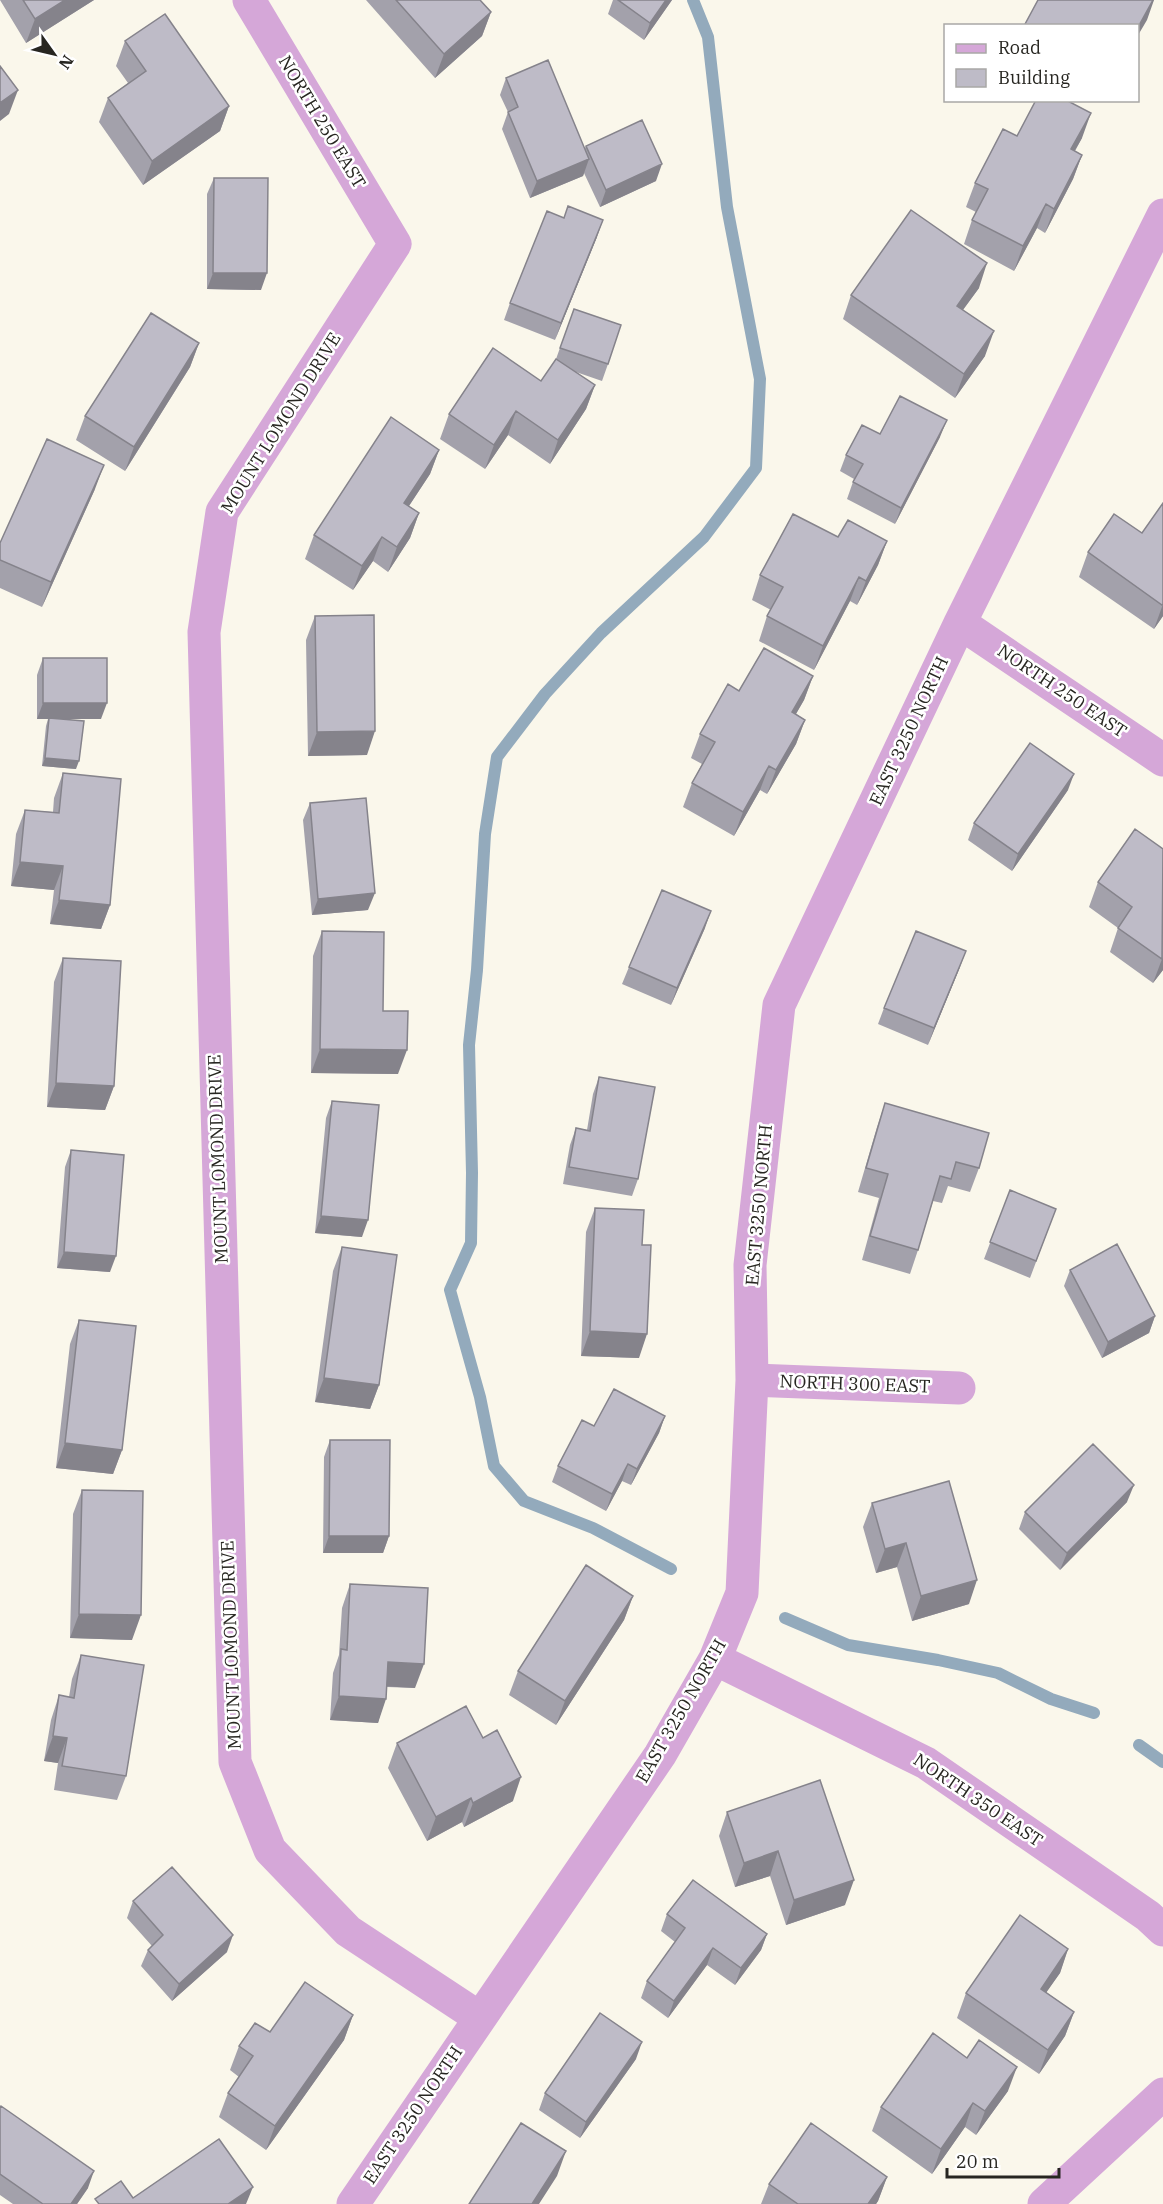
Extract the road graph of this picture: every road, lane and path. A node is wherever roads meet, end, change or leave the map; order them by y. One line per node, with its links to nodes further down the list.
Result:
1 (249, 0): 3 (street, NORTH 250 EAST)
2 (1163, 215): 4 (street, EAST 3250 NORTH)
3 (395, 244): 10 (street, MOUNT LOMOND DRIVE)
4 (960, 622): 5 (street, NORTH 250 EAST); 6 (street, EAST 3250 NORTH)
5 (1163, 760)
6 (752, 1380): 7 (street, NORTH 300 EAST); 8 (street, EAST 3250 NORTH)
7 (959, 1388)
8 (716, 1659): 9 (street, NORTH 350 EAST); 10 (street, EAST 3250 NORTH)
9 (1163, 1930)
10 (480, 2018): 12 (street, EAST 3250 NORTH)
11 (1163, 2094): 13 (street)
12 (352, 2204)
13 (1044, 2204)

